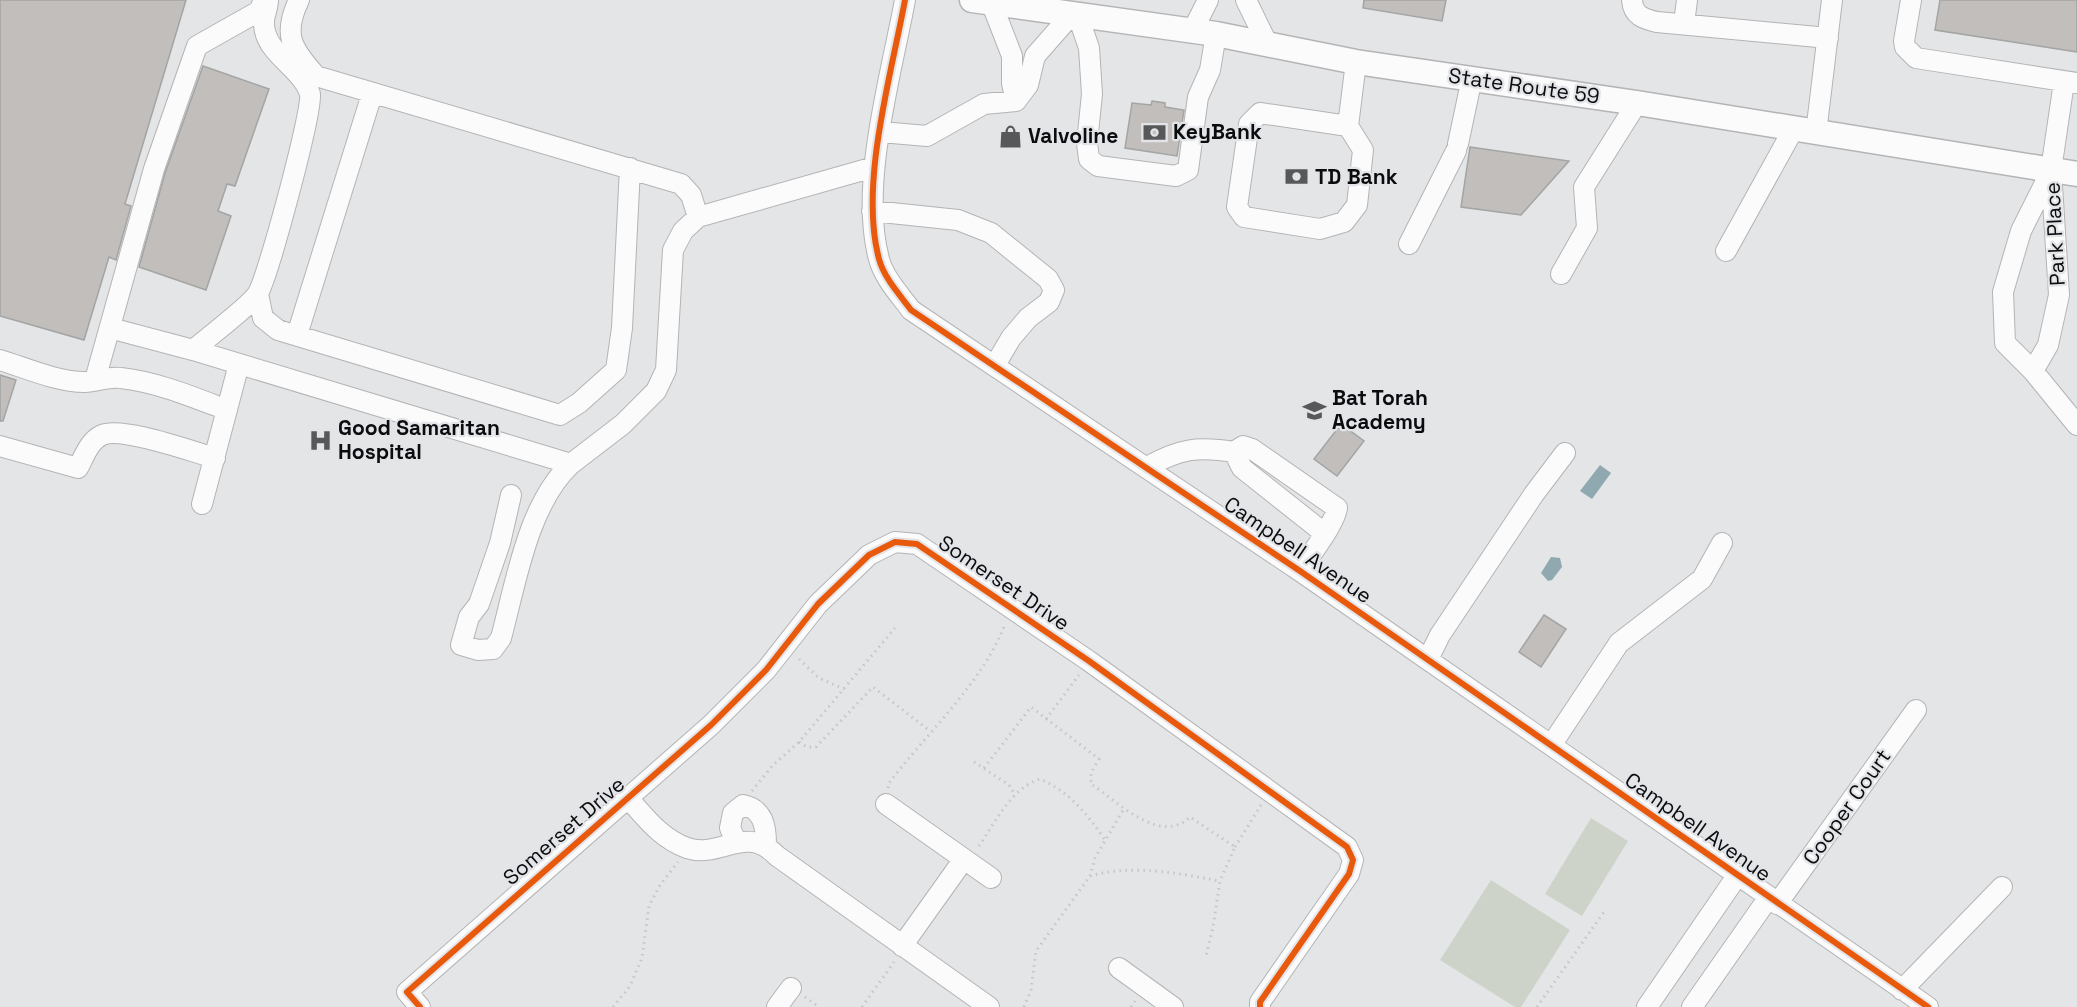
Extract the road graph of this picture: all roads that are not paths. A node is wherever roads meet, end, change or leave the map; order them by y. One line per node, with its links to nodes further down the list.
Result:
1 (264, 0): 37 (street)
2 (268, 0): 18 (street)
3 (299, 0): 18 (street)
4 (906, 0): 26 (street, Campbell Avenue)
5 (1208, 0): 14 (street)
6 (1246, 0): 16 (street)
7 (1632, 0): 13 (street)
8 (1687, 0): 13 (street)
9 (1832, 0): 15 (street)
10 (1911, 0): 20 (street)
11 (981, 1): 12 (main road, State Route 59); 22 (street)
12 (1075, 15): 14 (main road, State Route 59); 14 (street); 22 (street)
13 (1684, 24): 15 (street)
14 (1204, 33): 16 (main road, State Route 59)
15 (1828, 39): 25 (street)
16 (1267, 43): 17 (main road, State Route 59)
17 (1356, 62): 19 (main road, State Route 59); 24 (street)
18 (310, 77): 21 (street); 36 (street)
19 (1472, 78): 23 (main road, State Route 59); 33 (street)
20 (2071, 82): 29 (street)
21 (372, 94): 28 (street); 38 (street)
22 (1016, 101): 26 (street)
23 (1638, 103): 25 (main road, State Route 59); 35 (street)
24 (1348, 126): 24 (street)
25 (1805, 131): 29 (main road, State Route 59); 34 (street)
26 (880, 132): 27 (street, Campbell Avenue)
27 (874, 167): 31 (street, Campbell Avenue); 32 (street)
28 (630, 168): 32 (street); 38 (street)
29 (2051, 170): 30 (main road, State Route 59); 43 (street, Park Place); 43 (street, Park Place)
30 (2077, 174)
31 (872, 211): 42 (street, Campbell Avenue); 42 (street)
32 (698, 217): 51 (street)
33 (1409, 244)
34 (1726, 250)
35 (1561, 274)
36 (258, 294): 38 (street); 39 (street)
37 (110, 328): 39 (street); 44 (street)
38 (297, 335)
39 (193, 350): 41 (street)
40 (0, 360): 44 (street)
41 (239, 364): 45 (street); 51 (street)
42 (995, 365): 52 (street, Campbell Avenue)
43 (2033, 371): 46 (street, Park Place)
44 (95, 380): 45 (street)
45 (227, 410): 50 (street)
46 (2077, 425)
47 (0, 446): 50 (street)
48 (1234, 452): 52 (street); 55 (street); 55 (street)
49 (1565, 453): 58 (street)
50 (215, 458): 54 (street)
51 (571, 464): 53 (street)
52 (1147, 467): 57 (street, Campbell Avenue)
53 (511, 495)
54 (202, 504)
55 (1324, 533): 57 (street)
56 (1722, 543): 60 (street)
57 (1300, 571): 58 (street, Campbell Avenue)
58 (1428, 659): 60 (street, Campbell Avenue)
59 (1916, 710): 69 (street, Cooper Court)
60 (1552, 744): 66 (street, Campbell Avenue)
61 (627, 797): 63 (street, Somerset Drive); 74 (street, Somerset Drive); 78 (street, Somerset Drive)
62 (886, 804): 65 (street)
63 (736, 841): 64 (street, Somerset Drive); 64 (street)
64 (765, 844): 70 (street)
65 (964, 859): 67 (street); 70 (street)
66 (1737, 876): 69 (street, Campbell Avenue); 79 (street)
67 (991, 878)
68 (2002, 887): 73 (street)
69 (1773, 901): 73 (street, Campbell Avenue); 80 (street, Cooper Court)
70 (902, 946): 76 (street)
71 (1119, 968): 77 (street)
72 (791, 988): 75 (street)
73 (1902, 990): 81 (street, Campbell Avenue)
74 (420, 1007)
75 (777, 1007)
76 (989, 1007)
77 (1173, 1007)
78 (1260, 1007)
79 (1647, 1007)
80 (1692, 1007)
81 (1928, 1007)

